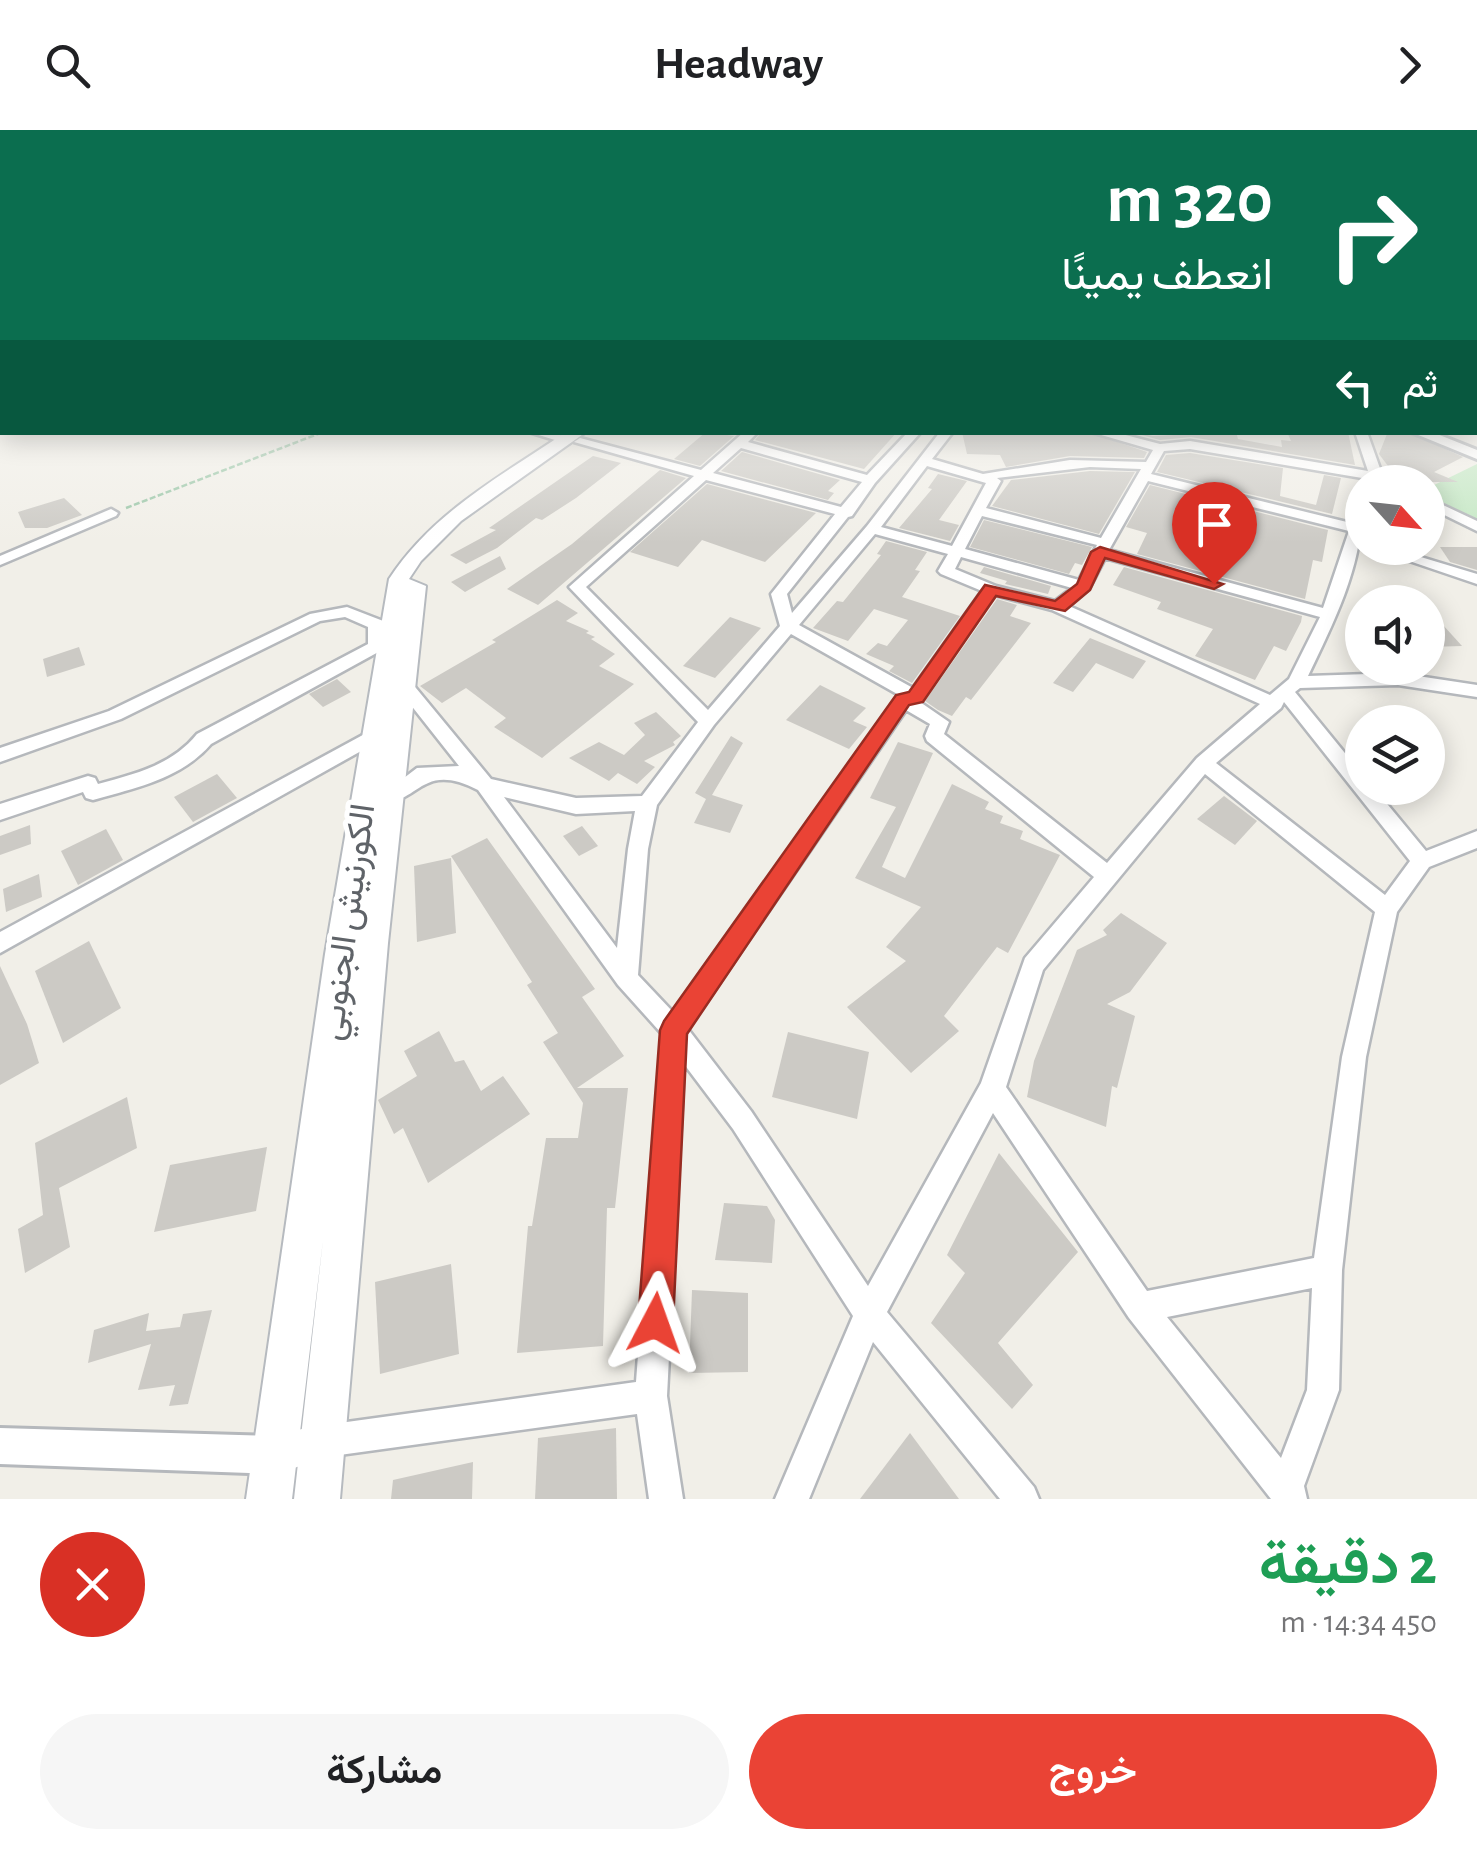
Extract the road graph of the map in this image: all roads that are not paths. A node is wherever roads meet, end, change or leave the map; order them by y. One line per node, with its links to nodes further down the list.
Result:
1 (912, 435): 19 (street)
2 (945, 435): 13 (street)
3 (1108, 435): 11 (street)
4 (1181, 435): 10 (street)
5 (1366, 435): 14 (street)
6 (1426, 435): 12 (street)
7 (1440, 435): 12 (street)
8 (580, 437): 16 (street); 38 (main road, الكورنيش الجنوبي); 39 (main road, الكورنيش الجنوبي)
9 (746, 438): 16 (street); 19 (street)
10 (1190, 446): 11 (street); 17 (street)
11 (1160, 448): 15 (street)
12 (1477, 455)
13 (924, 461): 18 (street); 25 (street)
14 (1375, 465)
15 (1148, 471): 18 (street); 26 (street); 27 (street)
16 (704, 474): 23 (street); 43 (street)
17 (1345, 474)
18 (988, 476): 20 (street)
19 (870, 480): 23 (street)
20 (980, 511): 27 (street); 28 (street)
21 (1445, 511): 24 (street)
22 (111, 514): 29 (street)
23 (846, 514): 37 (street)
24 (1477, 527)
25 (872, 529): 28 (street); 37 (street)
26 (1345, 529)
27 (1102, 547): 33 (street); 36 (street)
28 (958, 551): 33 (street); 34 (street)
29 (0, 562)
30 (1350, 565): 36 (street)
31 (1442, 565): 32 (street)
32 (1477, 579)
33 (1084, 586): 35 (street)
34 (991, 589): 35 (street); 42 (street)
35 (1058, 607): 41 (street)
36 (1329, 616): 41 (street)
37 (787, 624): 42 (street); 43 (street)
38 (383, 628): 44 (main road, الكورنيش الجنوبي); 45 (street); 50 (street)
39 (405, 686): 47 (street); 48 (main road, الكورنيش الجنوبي)
40 (1477, 691): 41 (street)
41 (1286, 693): 46 (street); 52 (street)
42 (909, 698): 53 (street); 57 (street)
43 (708, 721): 49 (street)
44 (372, 736): 55 (street); 65 (main road, الكورنيش الجنوبي)
45 (0, 756)
46 (1204, 763): 53 (street); 54 (street)
47 (485, 785): 48 (street); 49 (street); 56 (street)
48 (393, 794): 63 (main road, الكورنيش الجنوبي)
49 (646, 803): 56 (street)
50 (0, 812)
51 (1477, 839): 52 (street)
52 (1422, 861): 54 (street)
53 (1108, 876): 58 (street)
54 (1388, 910): 59 (street)
55 (0, 943)
56 (626, 978): 57 (street)
57 (674, 1030): 61 (street); 62 (street)
58 (992, 1089): 60 (street); 61 (street)
59 (1326, 1270): 60 (street); 66 (street)
60 (1140, 1308): 66 (street)
61 (869, 1314): 70 (street); 71 (street)
62 (651, 1396): 63 (street); 69 (street)
63 (324, 1442): 65 (street); 68 (main road, الكورنيش الجنوبي)
64 (0, 1446): 65 (street)
65 (275, 1455): 67 (main road, الكورنيش الجنوبي)
66 (1289, 1495)
67 (269, 1499)
68 (318, 1499)
69 (666, 1499)
70 (792, 1499)
71 (1022, 1499)

